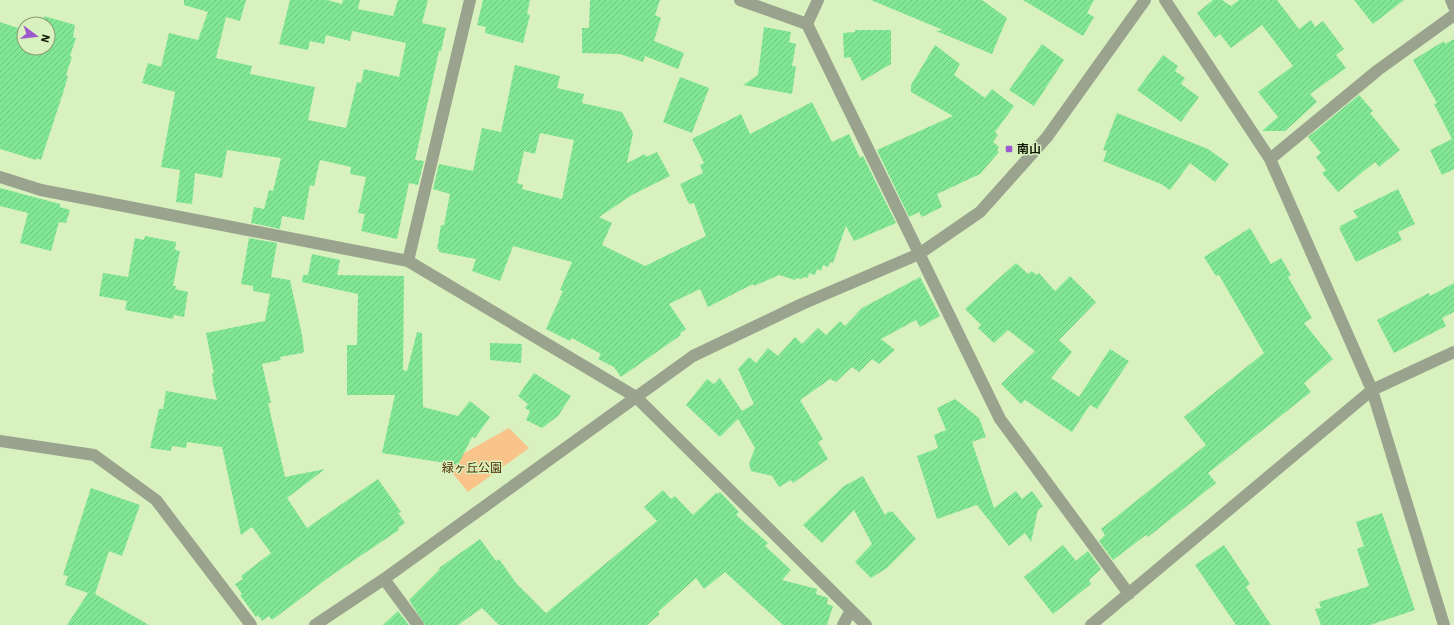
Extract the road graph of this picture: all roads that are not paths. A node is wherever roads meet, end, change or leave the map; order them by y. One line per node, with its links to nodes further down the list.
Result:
1 (470, 0): 13 (street)
2 (740, 0): 9 (street)
3 (818, 0): 9 (street)
4 (1145, 0): 12 (street)
5 (1165, 0): 10 (street)
6 (1451, 0): 7 (street)
7 (1454, 7)
8 (1454, 14): 10 (street)
9 (807, 24): 12 (street)
10 (1270, 159): 15 (street)
11 (0, 177): 13 (street)
12 (918, 254): 16 (street); 19 (street)
13 (408, 261): 16 (street)
14 (1454, 352): 15 (street)
15 (1372, 390): 19 (street); 27 (street)
16 (636, 396): 18 (street); 20 (street)
17 (0, 441): 21 (street)
18 (384, 579): 22 (street); 23 (street)
19 (1129, 594): 26 (street)
20 (851, 610): 24 (street); 25 (street)
21 (251, 625)
22 (315, 625)
23 (418, 625)
24 (843, 625)
25 (866, 625)
26 (1091, 625)
27 (1444, 625)

